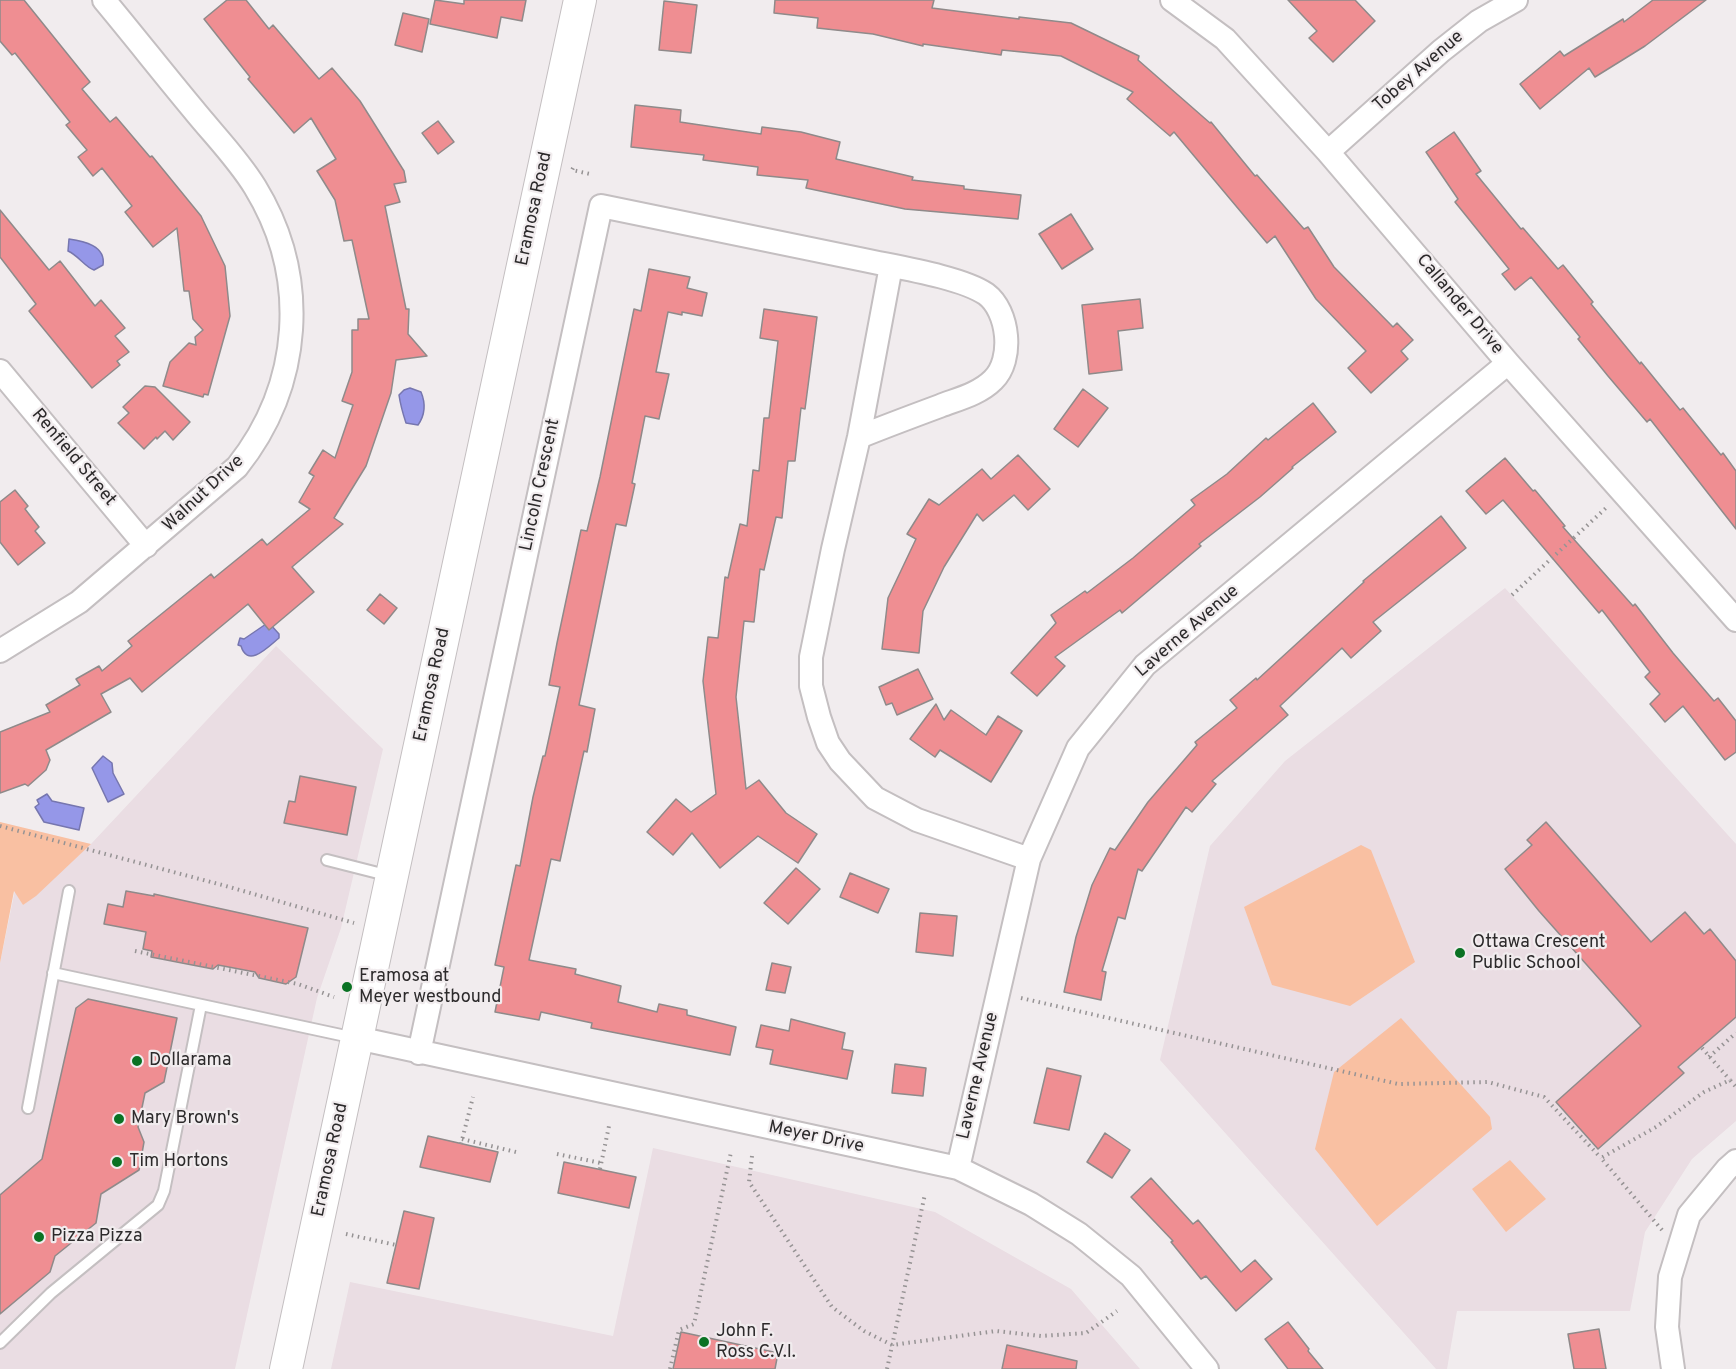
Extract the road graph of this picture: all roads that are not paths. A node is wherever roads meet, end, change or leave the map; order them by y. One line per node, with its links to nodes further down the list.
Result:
1 (104, 0): 10 (street, Walnut Drive)
2 (580, 0): 15 (main road, Eramosa Road)
3 (1172, 0): 5 (street, Callander Drive)
4 (1516, 0): 5 (street, Tobey Avenue)
5 (1328, 152): 7 (street, Callander Drive)
6 (891, 266): 9 (street); 9 (street, Lincoln Crescent); 20 (street, Lincoln Crescent)
7 (1508, 363): 11 (street, Callander Drive); 14 (street, Laverne Avenue)
8 (0, 371): 10 (street, Renfield Street)
9 (860, 436): 14 (street)
10 (146, 546): 12 (street, Walnut Drive)
11 (1736, 620)
12 (0, 651)
13 (327, 860): 15 (lane)
14 (1029, 860): 23 (street, Laverne Avenue)
15 (392, 876): 19 (main road, Eramosa Road)
16 (69, 891): 17 (lane)
17 (53, 973): 18 (lane); 21 (lane)
18 (201, 1005): 19 (lane); 24 (lane)
19 (357, 1038): 20 (street, Meyer Drive); 25 (main road, Eramosa Road)
20 (419, 1053): 23 (street, Meyer Drive)
21 (27, 1108)
22 (1736, 1161): 27 (street)
23 (958, 1168): 26 (street, Meyer Drive)
24 (0, 1343)
25 (286, 1369)
26 (1207, 1369)
27 (1672, 1369)

